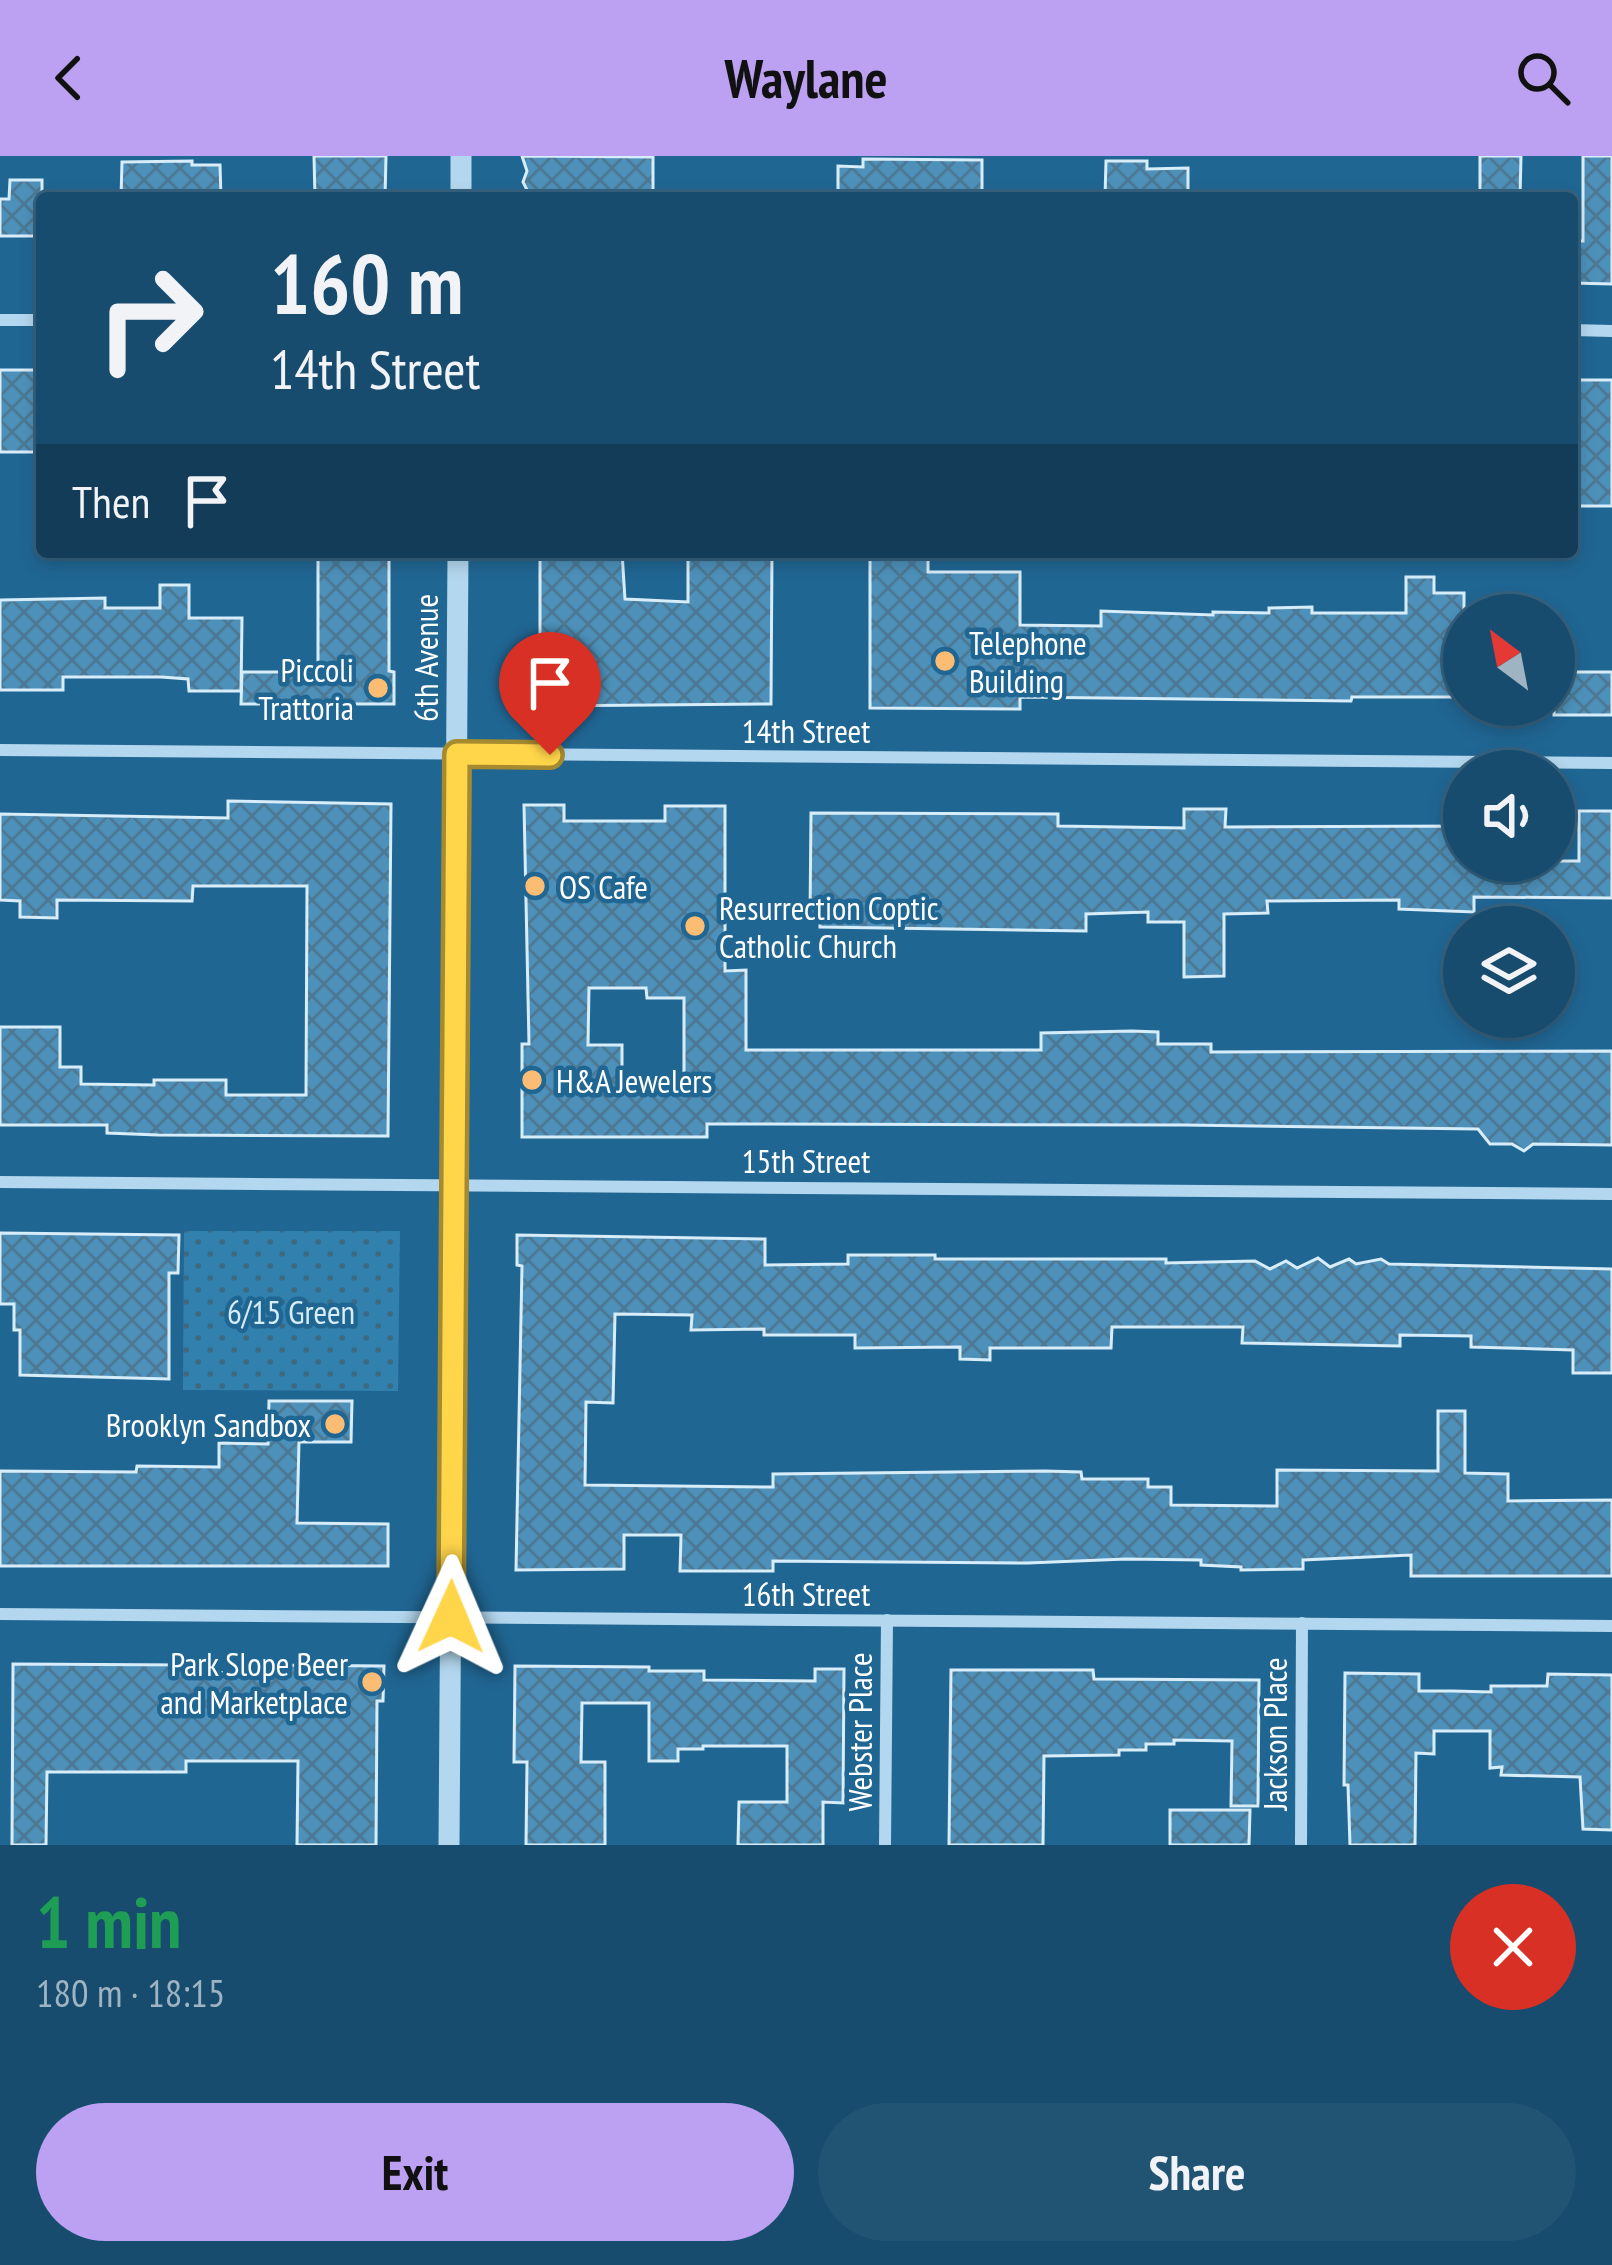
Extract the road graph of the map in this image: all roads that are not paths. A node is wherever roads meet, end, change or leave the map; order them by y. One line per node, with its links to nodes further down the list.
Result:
1 (461, 156): 2 (street)
2 (461, 192)
3 (0, 320): 4 (street)
4 (36, 320)
5 (1578, 331): 6 (street)
6 (1612, 331)
7 (458, 558): 9 (street, 6th Avenue)
8 (0, 750): 9 (street, 14th Street)
9 (457, 754): 10 (street, 14th Street); 12 (street, 6th Avenue)
10 (1612, 763)
11 (0, 1182): 12 (street, 15th Street)
12 (454, 1186): 13 (street, 15th Street); 15 (street, 6th Avenue)
13 (1612, 1194)
14 (0, 1614): 15 (street, 16th Street)
15 (451, 1617): 16 (street, 16th Street); 19 (street, 6th Avenue)
16 (887, 1620): 17 (street, 16th Street); 20 (street, Webster Place)
17 (1302, 1623): 18 (street, 16th Street); 21 (street, Jackson Place)
18 (1612, 1626)
19 (448, 1845)
20 (885, 1845)
21 (1300, 1845)

